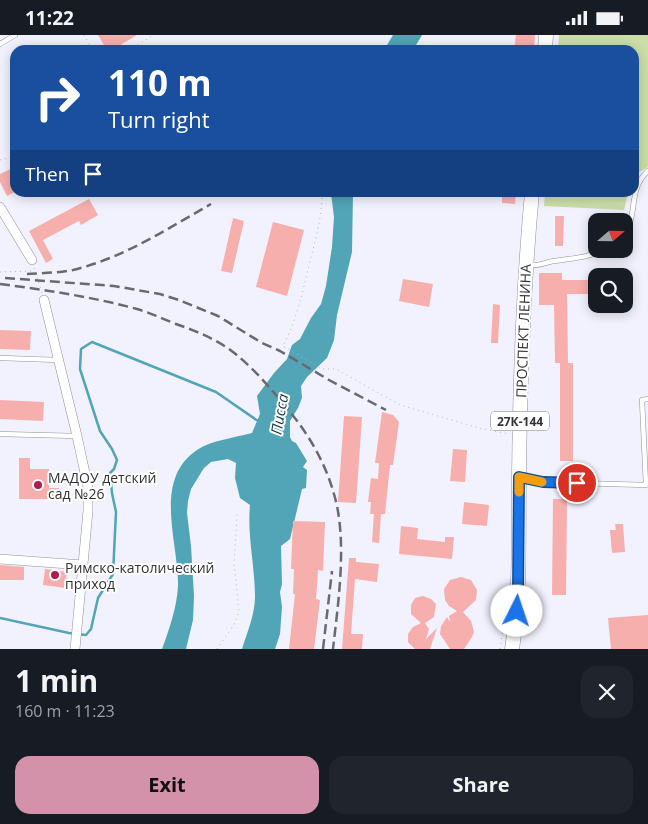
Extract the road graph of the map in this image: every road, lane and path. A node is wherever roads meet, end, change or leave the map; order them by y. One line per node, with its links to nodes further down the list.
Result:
1 (15, 35): 3 (lane)
2 (154, 35): 4 (path)
3 (0, 44)
4 (137, 45)
5 (648, 171): 6 (lane)
6 (639, 180)
7 (322, 197): 22 (path)
8 (532, 197): 14 (main road, ПРОСПЕКТ ЛЕНИНА / 27К-144)
9 (635, 197): 11 (lane)
10 (0, 207): 13 (street)
11 (632, 213)
12 (588, 256): 14 (lane)
13 (32, 260): 15 (path)
14 (525, 265): 22 (main road, ПРОСПЕКТ ЛЕНИНА / 27К-144)
15 (35, 271): 16 (path); 17 (path)
16 (0, 272)
17 (44, 300): 19 (street)
18 (0, 358): 19 (lane)
19 (59, 360): 23 (street)
20 (648, 399): 25 (lane)
21 (0, 434): 23 (lane)
22 (520, 436): 24 (main road, ПРОСПЕКТ ЛЕНИНА / 27К-144)
23 (78, 437): 28 (street)
24 (519, 477): 25 (lane); 33 (main road, ПРОСПЕКТ ЛЕНИНА / 27К-144)
25 (647, 485)
26 (237, 514): 31 (path)
27 (0, 559): 28 (street)
28 (83, 565): 30 (street)
29 (505, 615): 32 (path)
30 (75, 649)
31 (217, 649)
32 (500, 649)
33 (512, 649)

